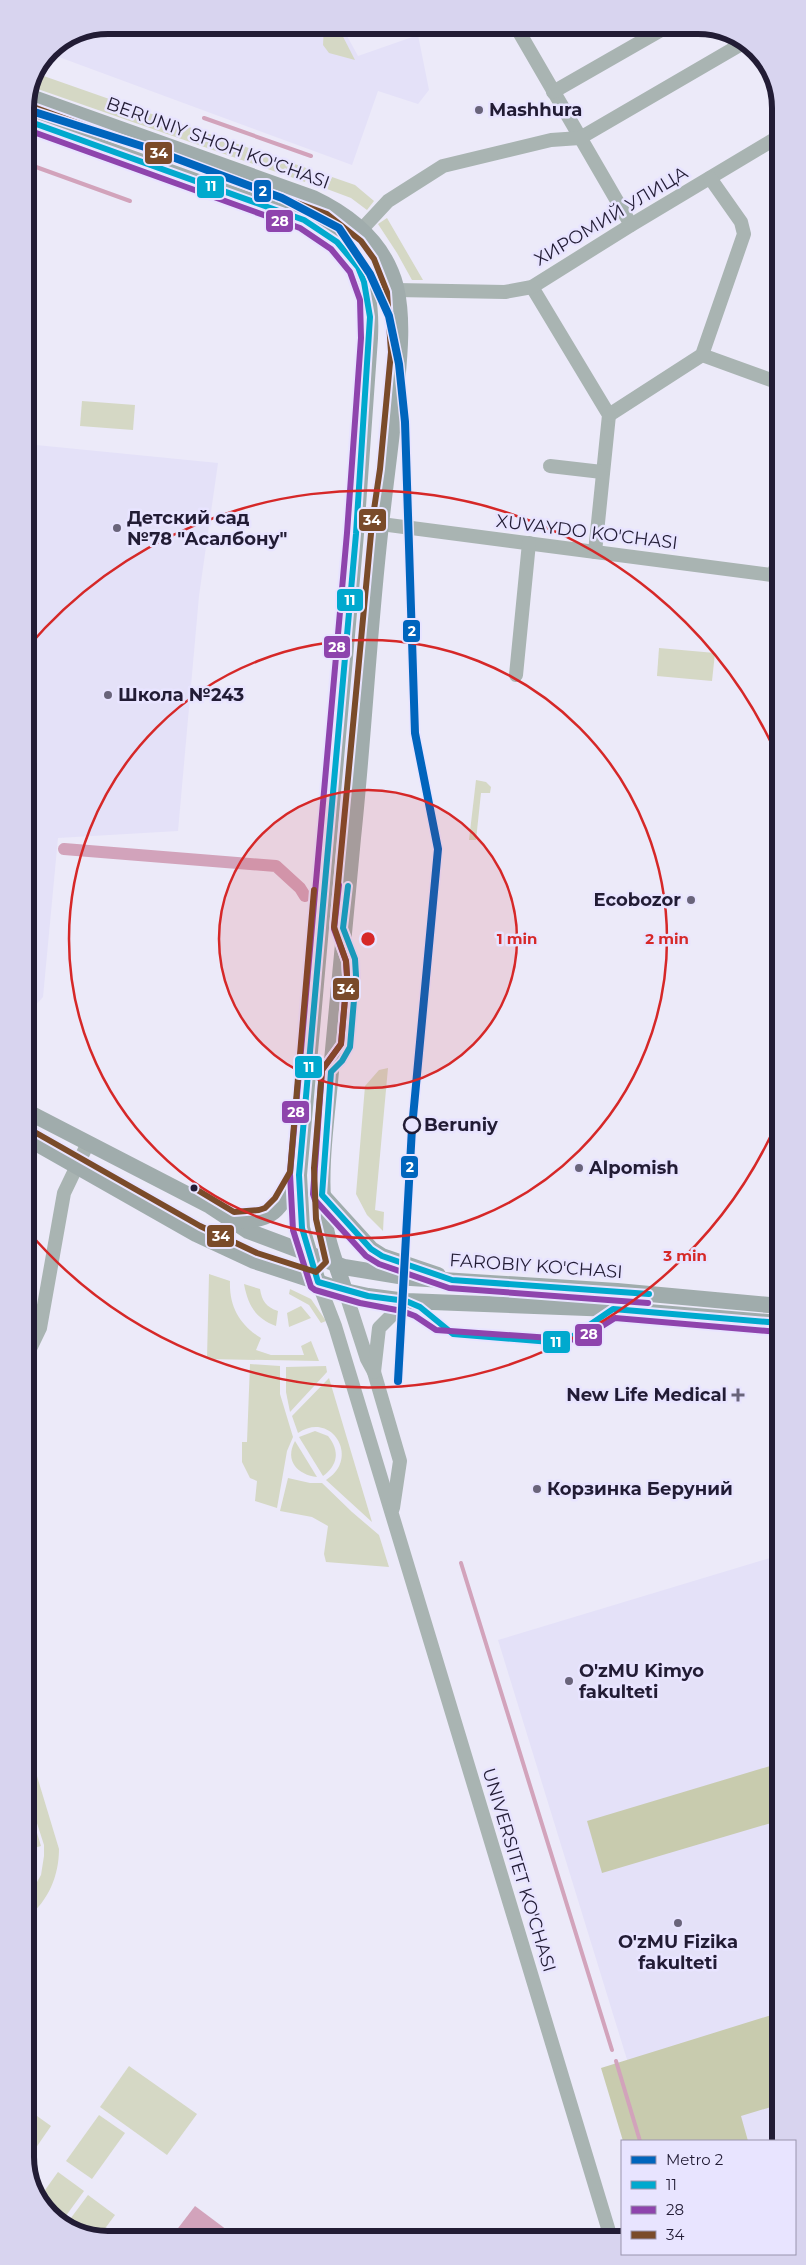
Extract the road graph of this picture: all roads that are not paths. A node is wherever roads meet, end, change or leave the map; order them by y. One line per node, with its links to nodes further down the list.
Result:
1 (520, 34): 4 (street)
2 (654, 34): 4 (street)
3 (738, 46): 7 (street)
4 (553, 92): 7 (street)
5 (35, 98): 11 (main road, BERUNIY SHOH KO'CHASI)
6 (34, 123): 19 (main road)
7 (580, 138): 10 (street); 11 (street)
8 (772, 141): 9 (street, ХИРОМИЙ УЛИЦА)
9 (710, 178): 10 (street, ХИРОМИЙ УЛИЦА); 14 (street, ХИРОМИЙ УЛИЦА)
10 (631, 225): 12 (street, ХИРОМИЙ УЛИЦА)
11 (362, 229): 13 (main road, BERUNIY SHOH KO'CHASI)
12 (532, 287): 13 (street, ХИРОМИЙ УЛИЦА); 16 (street, ХИРОМИЙ УЛИЦА)
13 (396, 290): 20 (main road, BERUNIY SHOH KO'CHASI)
14 (702, 355): 15 (street); 16 (street)
15 (772, 381)
16 (609, 415): 18 (street)
17 (550, 466): 18 (street)
18 (602, 472): 22 (street)
19 (360, 480): 20 (main road); 23 (main road)
20 (381, 524): 21 (street, XUVAYDO KO'CHASI); 23 (main road); 31 (main road, BERUNIY SHOH KO'CHASI)
21 (529, 543): 22 (street, XUVAYDO KO'CHASI); 25 (street)
22 (595, 552): 24 (street, XUVAYDO KO'CHASI)
23 (353, 556): 30 (main road)
24 (772, 574)
25 (516, 675)
26 (34, 1115): 28 (main road, FAROBIY KO'CHASI)
27 (34, 1142): 29 (main road)
28 (88, 1143): 29 (street); 32 (main road, FAROBIY KO'CHASI)
29 (76, 1165): 36 (main road); 41 (street)
30 (298, 1175): 32 (main road); 33 (main road)
31 (322, 1195): 34 (main road, BERUNIY SHOH KO'CHASI); 35 (main road)
32 (232, 1221): 33 (main road, FAROBIY KO'CHASI)
33 (308, 1253): 34 (main road, FAROBIY KO'CHASI); 36 (main road)
34 (336, 1264): 35 (main road, FAROBIY KO'CHASI); 36 (main road); 37 (main road, BERUNIY SHOH KO'CHASI)
35 (452, 1280): 39 (main road, FAROBIY KO'CHASI)
36 (318, 1282): 37 (main road); 43 (street, UNIVERSITET KO'CHASI)
37 (345, 1291): 38 (main road); 42 (street, UNIVERSITET KO'CHASI)
38 (406, 1301): 40 (main road); 42 (street)
39 (772, 1305)
40 (772, 1322)
41 (34, 1340)
42 (374, 1372): 43 (street, UNIVERSITET KO'CHASI)
43 (392, 1512): 44 (street, UNIVERSITET KO'CHASI)
44 (609, 2231)

